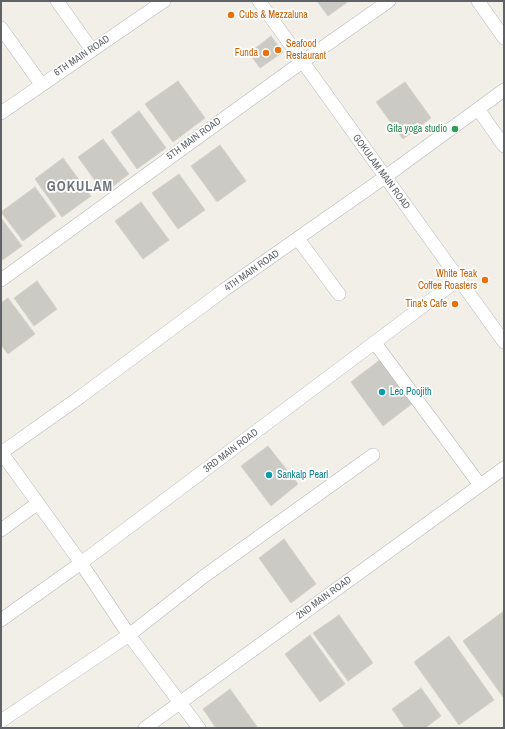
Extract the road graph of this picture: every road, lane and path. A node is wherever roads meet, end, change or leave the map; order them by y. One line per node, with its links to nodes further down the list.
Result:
1 (57, 1): 8 (street)
2 (164, 1): 8 (street, 6TH MAIN ROAD)
3 (259, 1): 9 (street, GOKULAM MAIN ROAD)
4 (389, 1): 9 (street, 5TH MAIN ROAD)
5 (478, 1): 7 (street)
6 (1, 28): 10 (street)
7 (502, 32)
8 (92, 50): 10 (street, 6TH MAIN ROAD)
9 (302, 62): 15 (street, GOKULAM MAIN ROAD); 18 (street, 5TH MAIN ROAD)
10 (41, 84): 13 (street, 6TH MAIN ROAD)
11 (504, 90): 12 (street, 4TH MAIN ROAD)
12 (478, 109): 14 (street); 15 (street, 4TH MAIN ROAD)
13 (1, 113)
14 (504, 146)
15 (385, 177): 16 (street, 4TH MAIN ROAD); 17 (street, GOKULAM MAIN ROAD)
16 (298, 238): 19 (street); 22 (street, 4TH MAIN ROAD)
17 (459, 279): 20 (street, GOKULAM MAIN ROAD); 21 (street, 3RD MAIN ROAD)
18 (1, 280)
19 (339, 294)
20 (504, 342)
21 (375, 343): 25 (street); 28 (street, 3RD MAIN ROAD)
22 (1, 453): 26 (street)
23 (373, 455): 30 (street)
24 (504, 468): 25 (street, 2ND MAIN ROAD)
25 (480, 485): 31 (street, 2ND MAIN ROAD)
26 (38, 503): 27 (street); 28 (street)
27 (1, 530)
28 (81, 563): 29 (street, 3RD MAIN ROAD); 30 (street)
29 (1, 620)
30 (129, 635): 31 (street); 32 (street)
31 (180, 702): 33 (street, 2ND MAIN ROAD); 34 (street)
32 (1, 720)
33 (145, 728)
34 (199, 728)

